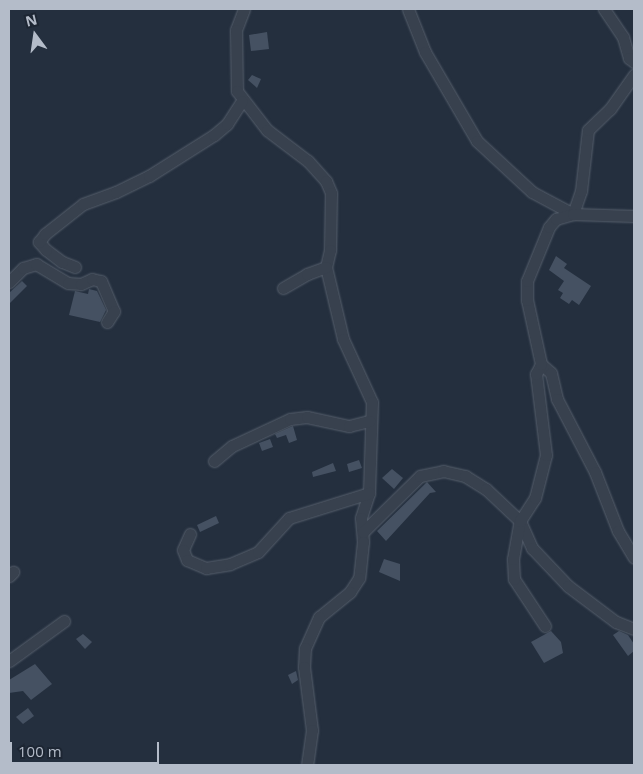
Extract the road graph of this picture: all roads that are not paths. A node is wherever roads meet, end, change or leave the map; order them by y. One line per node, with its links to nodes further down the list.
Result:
1 (244, 9): 6 (street)
2 (408, 9): 7 (street)
3 (604, 9): 4 (street)
4 (634, 62)
5 (634, 75): 7 (street)
6 (242, 101): 9 (street); 10 (street)
7 (573, 214): 8 (street); 14 (street)
8 (634, 216)
9 (75, 267)
10 (326, 267): 12 (street); 15 (street)
11 (9, 282): 13 (street)
12 (283, 288)
13 (107, 322)
14 (541, 364): 18 (street); 21 (street)
15 (370, 421): 16 (street); 17 (street)
16 (214, 460)
17 (369, 493): 19 (street); 20 (street)
18 (520, 521): 19 (street); 23 (street); 24 (street)
19 (363, 532): 26 (street)
20 (190, 534)
21 (634, 558)
22 (64, 621): 25 (street)
23 (545, 626)
24 (634, 630)
25 (9, 661)
26 (307, 765)

